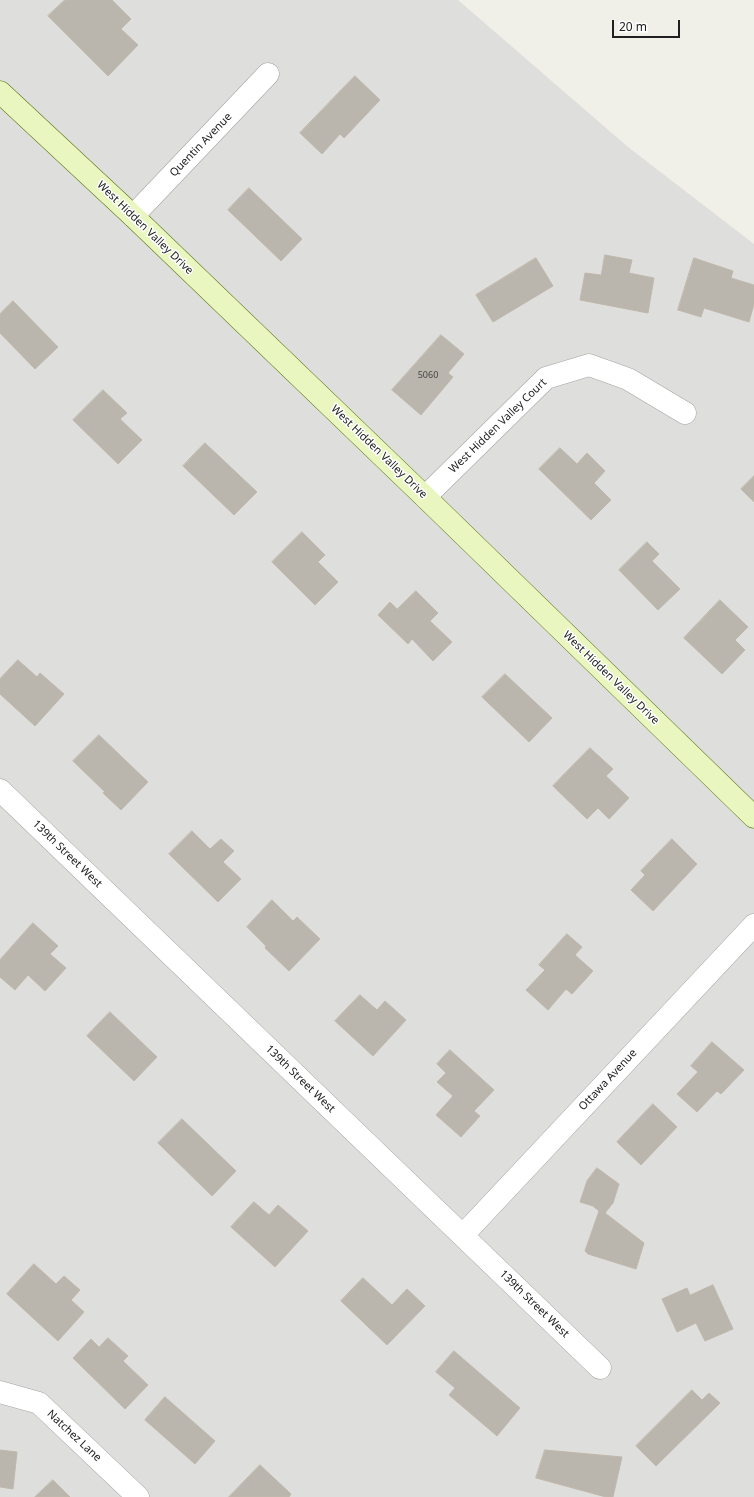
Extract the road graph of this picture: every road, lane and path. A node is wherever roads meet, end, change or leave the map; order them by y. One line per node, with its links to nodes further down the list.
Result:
1 (268, 74): 3 (street, Quentin Avenue)
2 (0, 92): 3 (street, West Hidden Valley Drive)
3 (133, 216): 5 (street, West Hidden Valley Drive)
4 (685, 413): 5 (street, West Hidden Valley Court)
5 (425, 496): 7 (street, West Hidden Valley Drive)
6 (0, 790): 9 (street, 139th Street West)
7 (754, 817)
8 (754, 925): 9 (street, Ottawa Avenue)
9 (463, 1235): 10 (street, 139th Street West)
10 (600, 1368)
11 (0, 1392): 12 (street, Natchez Lane)
12 (138, 1497)

